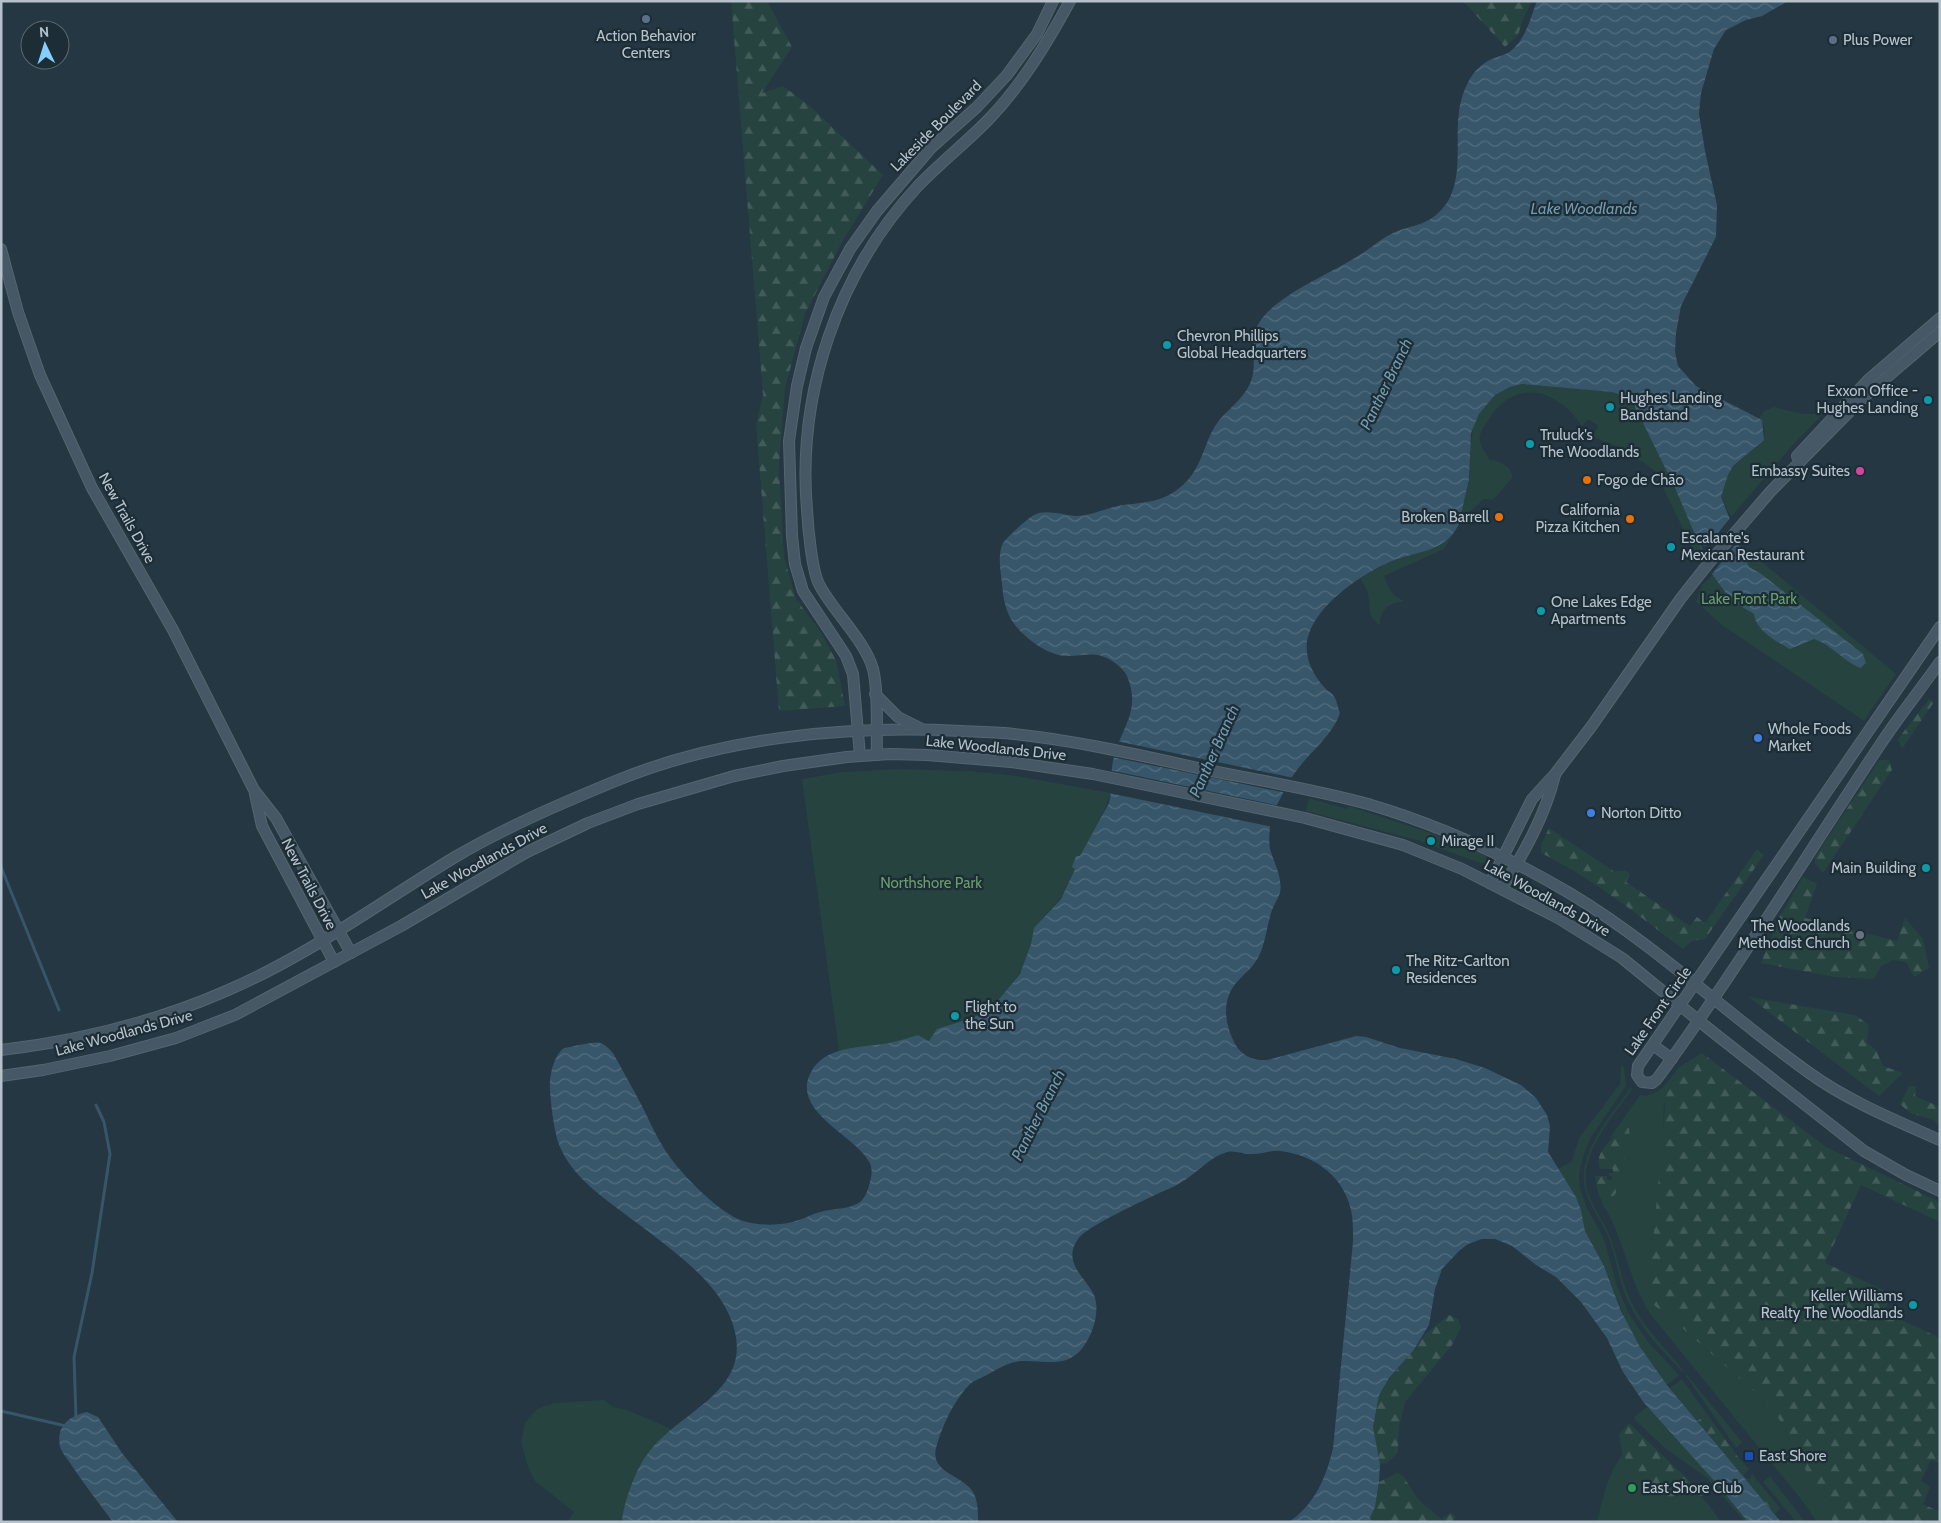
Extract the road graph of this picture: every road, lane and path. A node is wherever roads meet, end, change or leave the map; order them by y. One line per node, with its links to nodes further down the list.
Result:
1 (1053, 1): 3 (street, Lakeside Boulevard)
2 (1070, 1): 4 (street, Lakeside Boulevard)
3 (1037, 34): 4 (street); 5 (street, Lakeside Boulevard)
4 (1047, 44): 6 (street, Lakeside Boulevard)
5 (906, 176): 6 (street); 10 (street, Lakeside Boulevard)
6 (918, 187): 11 (street, Lakeside Boulevard)
7 (1, 249): 24 (street, New Trails Drive)
8 (1940, 318): 12 (street)
9 (1940, 332): 12 (street)
10 (789, 441): 11 (street); 13 (street, Lakeside Boulevard)
11 (808, 444): 14 (street, Lakeside Boulevard)
12 (1771, 491): 23 (street)
13 (792, 536): 14 (street); 20 (street, Lakeside Boulevard)
14 (809, 537): 17 (street, Lakeside Boulevard)
15 (1940, 627): 33 (street, Lake Front Circle)
16 (1940, 662): 34 (street, Lake Front Circle)
17 (875, 694): 18 (street, Lakeside Boulevard); 19 (street)
18 (876, 730): 19 (street, Lake Woodlands Drive); 20 (street, Lake Woodlands Drive); 21 (street, Lakeside Boulevard)
19 (922, 730): 25 (street, Lake Woodlands Drive)
20 (858, 731): 22 (street, Lakeside Boulevard); 29 (street, Lake Woodlands Drive)
21 (877, 755): 22 (street, Lake Woodlands Drive); 27 (street, Lake Woodlands Drive)
22 (860, 756): 31 (street, Lake Woodlands Drive)
23 (1555, 774): 25 (street); 26 (street)
24 (254, 790): 29 (street, New Trails Drive); 30 (street, New Trails Drive)
25 (1504, 856): 26 (street, Lake Woodlands Drive); 27 (street)
26 (1517, 864): 28 (street); 33 (street, Lake Woodlands Drive)
27 (1490, 883): 28 (street, Lake Woodlands Drive)
28 (1502, 888): 35 (street, Lake Woodlands Drive)
29 (338, 931): 30 (street, Lake Woodlands Drive); 31 (street, New Trails Drive)
30 (321, 940): 32 (street, New Trails Drive); 38 (street, Lake Woodlands Drive)
31 (351, 953): 32 (street, Lake Woodlands Drive)
32 (334, 962): 40 (street, Lake Woodlands Drive)
33 (1695, 985): 34 (street, Lake Woodlands Drive); 35 (street, Lake Front Circle)
34 (1713, 999): 36 (street, Lake Front Circle); 41 (street, Lake Woodlands Drive)
35 (1681, 1006): 36 (street, Lake Woodlands Drive); 37 (street, Lake Front Circle)
36 (1700, 1021): 39 (street, Lake Front Circle); 42 (street, Lake Woodlands Drive)
37 (1653, 1045): 39 (street); 39 (street, Lake Front Circle)
38 (1, 1050)
39 (1672, 1059)
40 (1, 1076)
41 (1940, 1140)
42 (1940, 1191)

